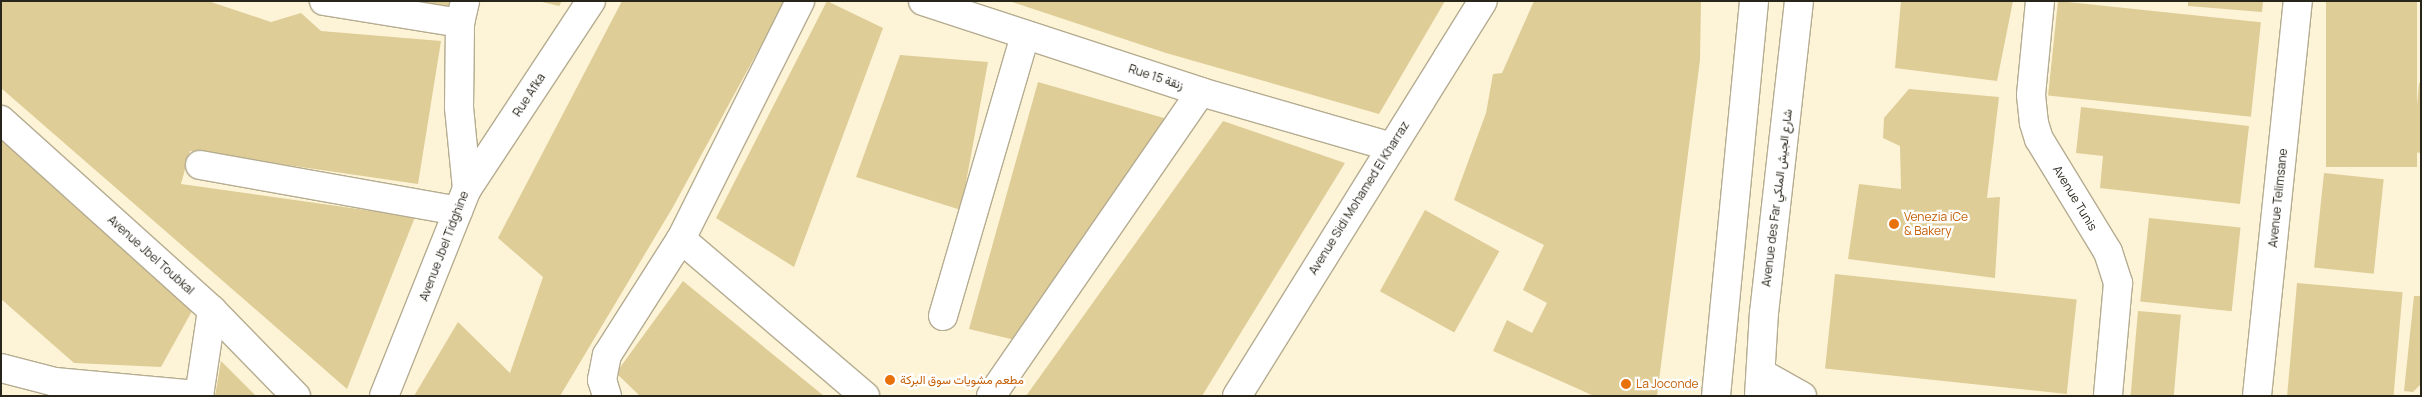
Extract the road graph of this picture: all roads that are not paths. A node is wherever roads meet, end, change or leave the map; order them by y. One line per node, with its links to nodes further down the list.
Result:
1 (324, 1): 10 (street)
2 (591, 1): 16 (street, Rue Afka)
3 (800, 1): 17 (street)
4 (923, 1): 11 (street, Rue 15 زنقة)
5 (1483, 1): 14 (street, Avenue Sidi Mohamed El Kharraz)
6 (1754, 1): 29 (street)
7 (1799, 1): 21 (street, Avenue des Far شارع الجيش الملكي)
8 (2040, 1): 31 (street, Avenue Tunis)
9 (2298, 1): 32 (street, Avenue Telimsane)
10 (462, 12): 16 (street, Avenue Jbel Tidghine)
11 (1025, 35): 12 (street, Rue 15 زنقة); 19 (street)
12 (1201, 92): 14 (street, Rue 15 زنقة); 27 (street)
13 (1, 120): 18 (street, Avenue Jbel Toubkal)
14 (1391, 146): 28 (street, Avenue Sidi Mohamed El Kharraz)
15 (200, 165): 16 (street)
16 (463, 200): 24 (street, Avenue Jbel Tidghine)
17 (681, 239): 25 (street); 26 (street)
18 (212, 310): 22 (street); 23 (street, Avenue Jbel Toubkal)
19 (943, 316)
20 (1, 368): 22 (street)
21 (1760, 384): 30 (street)
22 (199, 395)
23 (296, 396)
24 (384, 396)
25 (607, 396)
26 (865, 396)
27 (991, 396)
28 (1237, 396)
29 (1716, 396)
30 (1802, 396)
31 (2108, 396)
32 (2257, 396)

